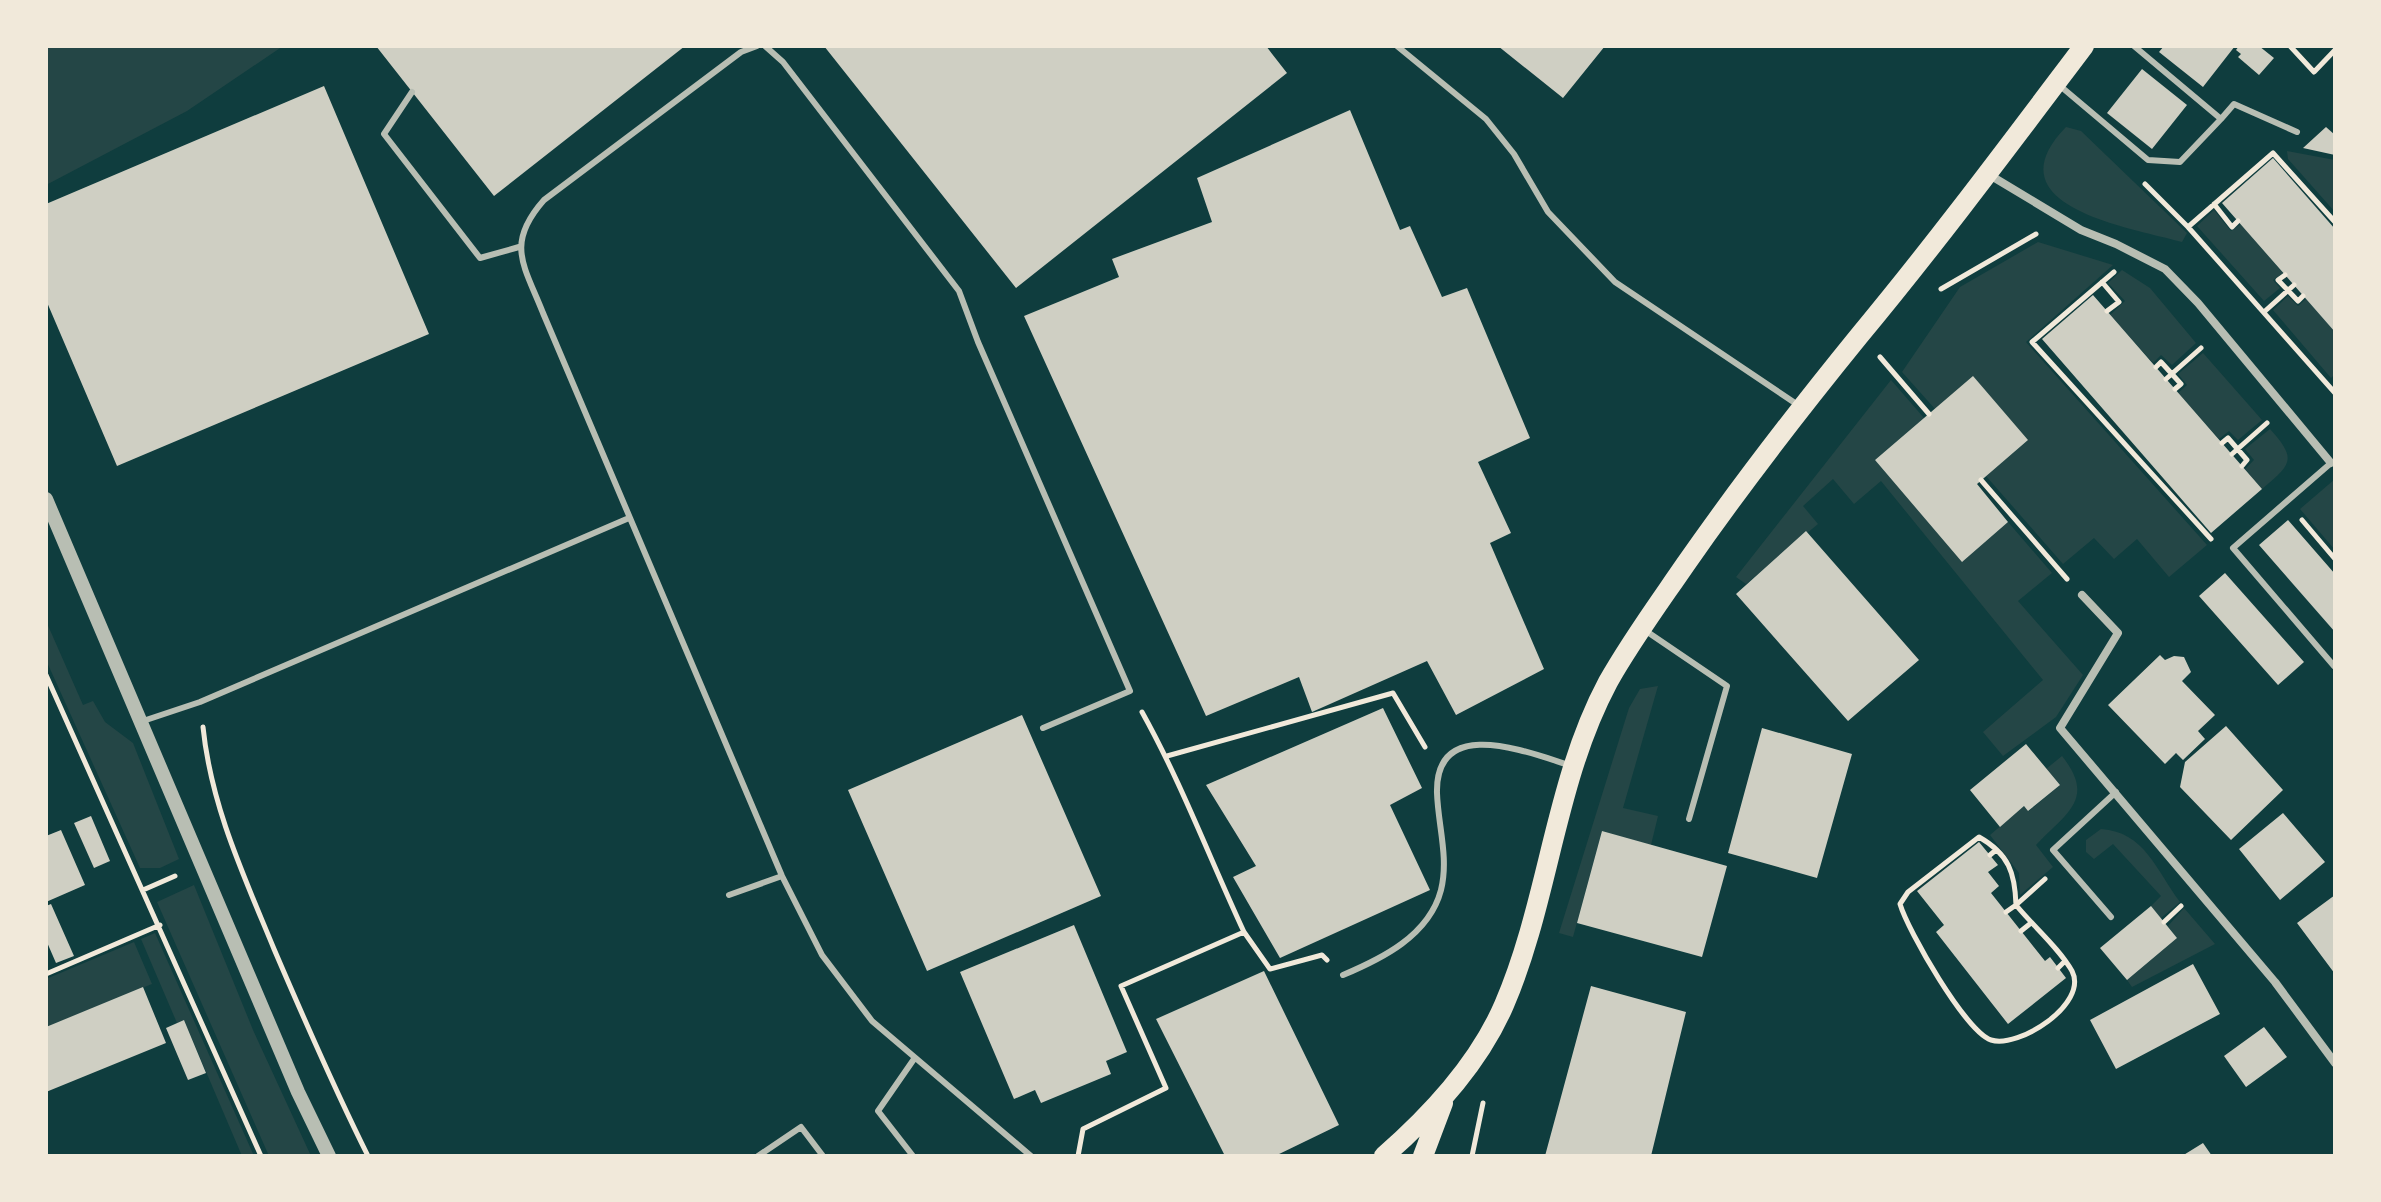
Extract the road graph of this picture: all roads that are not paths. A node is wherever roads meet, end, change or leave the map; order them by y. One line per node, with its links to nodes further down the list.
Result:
1 (757, 46): 11 (lane)
2 (765, 46): 20 (lane)
3 (1397, 46): 12 (lane)
4 (2084, 46): 6 (main road)
5 (2134, 46): 8 (lane)
6 (2056, 83): 8 (lane); 10 (main road)
7 (412, 92): 11 (lane)
8 (2221, 119): 9 (lane)
9 (2297, 132)
10 (1988, 173): 12 (main road); 13 (street)
11 (519, 247): 15 (lane)
12 (1801, 407): 17 (main road)
13 (2331, 463): 18 (lane)
14 (46, 499): 19 (street)
15 (629, 518): 19 (lane); 24 (lane)
16 (2082, 595): 22 (street)
17 (1641, 628): 21 (main road); 23 (lane)
18 (2334, 666)
19 (143, 721): 31 (street)
20 (1043, 728)
21 (1572, 766): 27 (lane); 30 (main road)
22 (2116, 792): 26 (lane); 29 (street)
23 (1689, 819)
24 (782, 876): 25 (lane); 28 (lane)
25 (729, 895)
26 (2111, 917)
27 (1343, 975)
28 (914, 1059): 34 (lane); 35 (lane)
29 (2335, 1063)
30 (1447, 1092): 36 (main road); 37 (main road)
31 (329, 1156)
32 (758, 1156): 33 (lane)
33 (823, 1156)
34 (913, 1156)
35 (1031, 1156)
36 (1384, 1156)
37 (1423, 1156)

